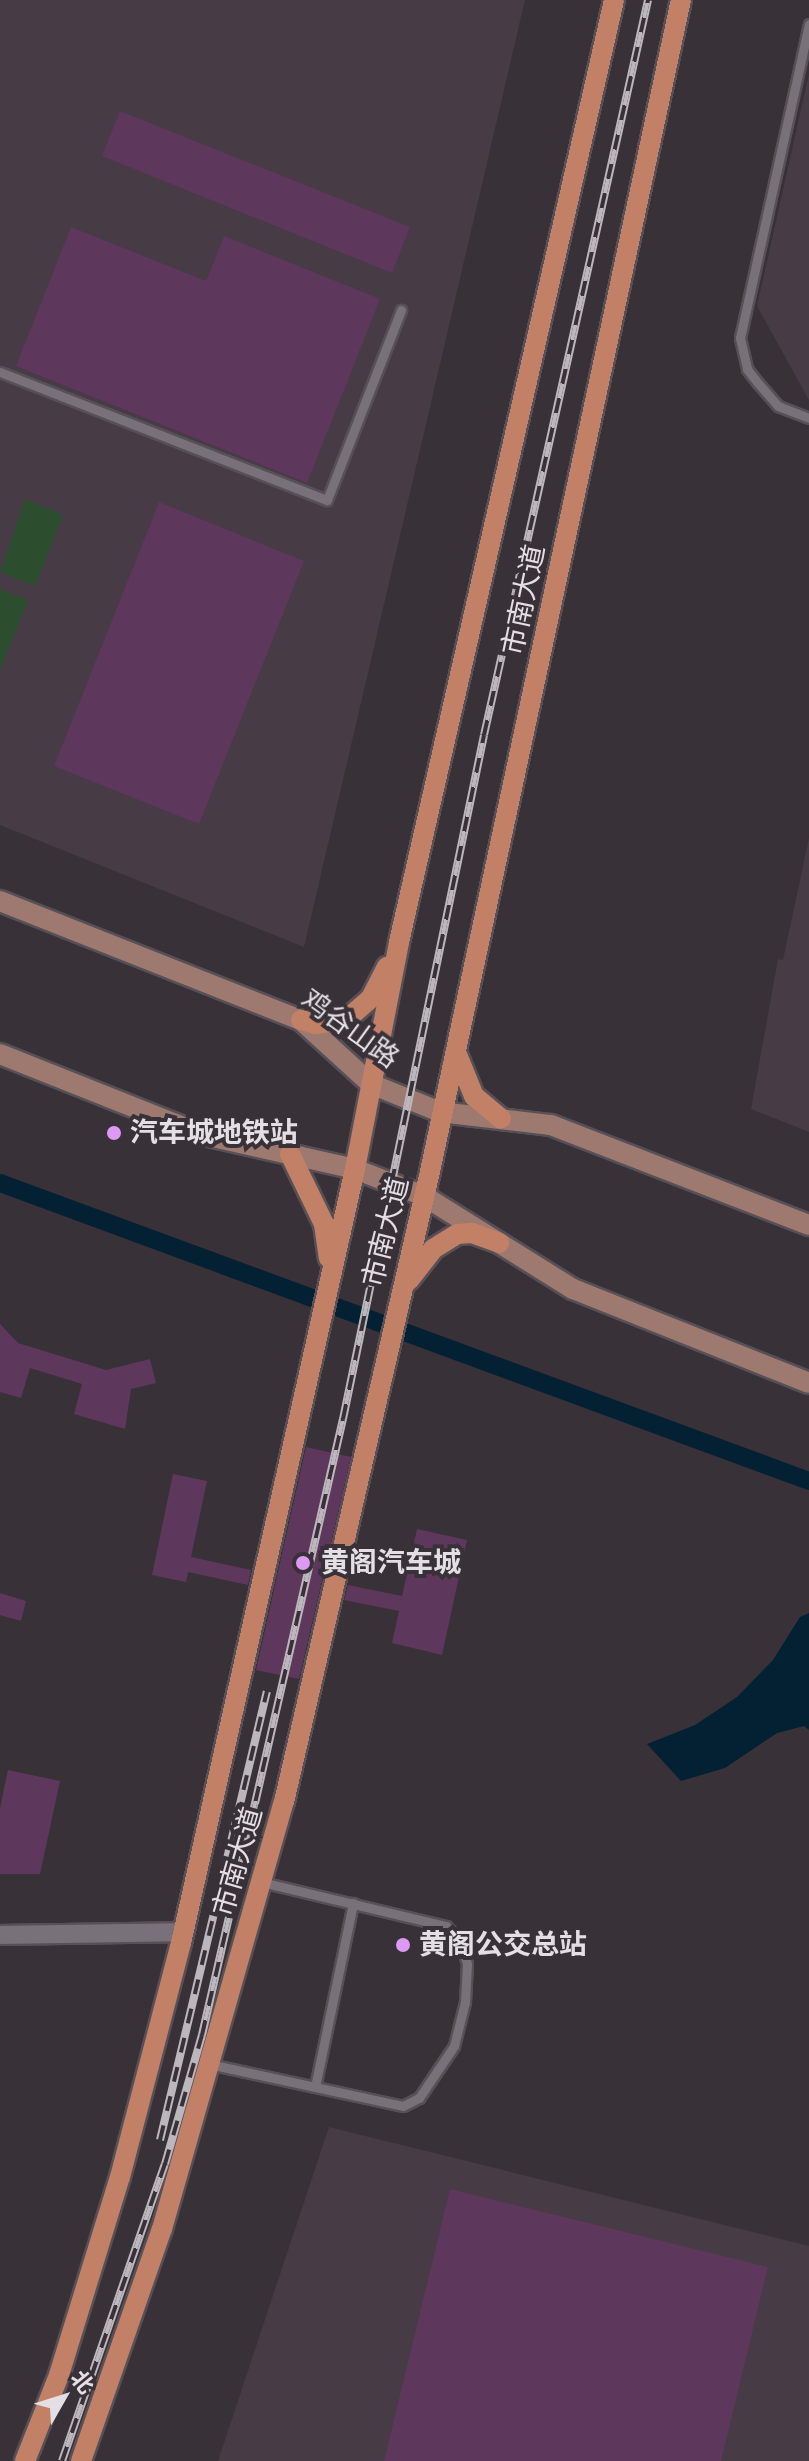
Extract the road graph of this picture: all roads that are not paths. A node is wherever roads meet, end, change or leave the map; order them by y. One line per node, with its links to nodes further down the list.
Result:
1 (614, 0): 8 (main road, 市南大道)
2 (681, 0): 10 (main road, 市南大道)
3 (809, 24): 6 (lane)
4 (401, 310): 5 (lane)
5 (0, 372)
6 (809, 418)
7 (0, 901): 9 (main road, 鸡谷山路)
8 (399, 942): 9 (main road); 12 (main road, 市南大道)
9 (301, 1020): 12 (main road, 鸡谷山路)
10 (455, 1047): 13 (main road, 市南大道); 14 (main road)
11 (0, 1054): 15 (main road)
12 (371, 1084): 13 (main road, 鸡谷山路); 16 (main road, 市南大道)
13 (440, 1112): 14 (main road, 鸡谷山路); 17 (main road, 市南大道)
14 (501, 1119): 18 (main road, 鸡谷山路)
15 (290, 1154): 16 (main road); 20 (main road)
16 (355, 1169): 17 (main road); 20 (main road, 市南大道)
17 (424, 1196): 19 (main road); 21 (main road, 市南大道)
18 (809, 1225)
19 (499, 1243): 21 (main road); 22 (main road)
20 (329, 1278): 25 (main road, 市南大道)
21 (398, 1299): 23 (main road, 市南大道)
22 (809, 1383)
23 (262, 1882): 24 (lane); 27 (main road, 市南大道)
24 (353, 1903): 28 (lane); 28 (lane)
25 (184, 1932): 26 (street); 29 (main road, 市南大道)
26 (0, 1935)
27 (209, 2064): 28 (lane); 30 (main road, 市南大道)
28 (315, 2087)
29 (25, 2461)
30 (81, 2461)

